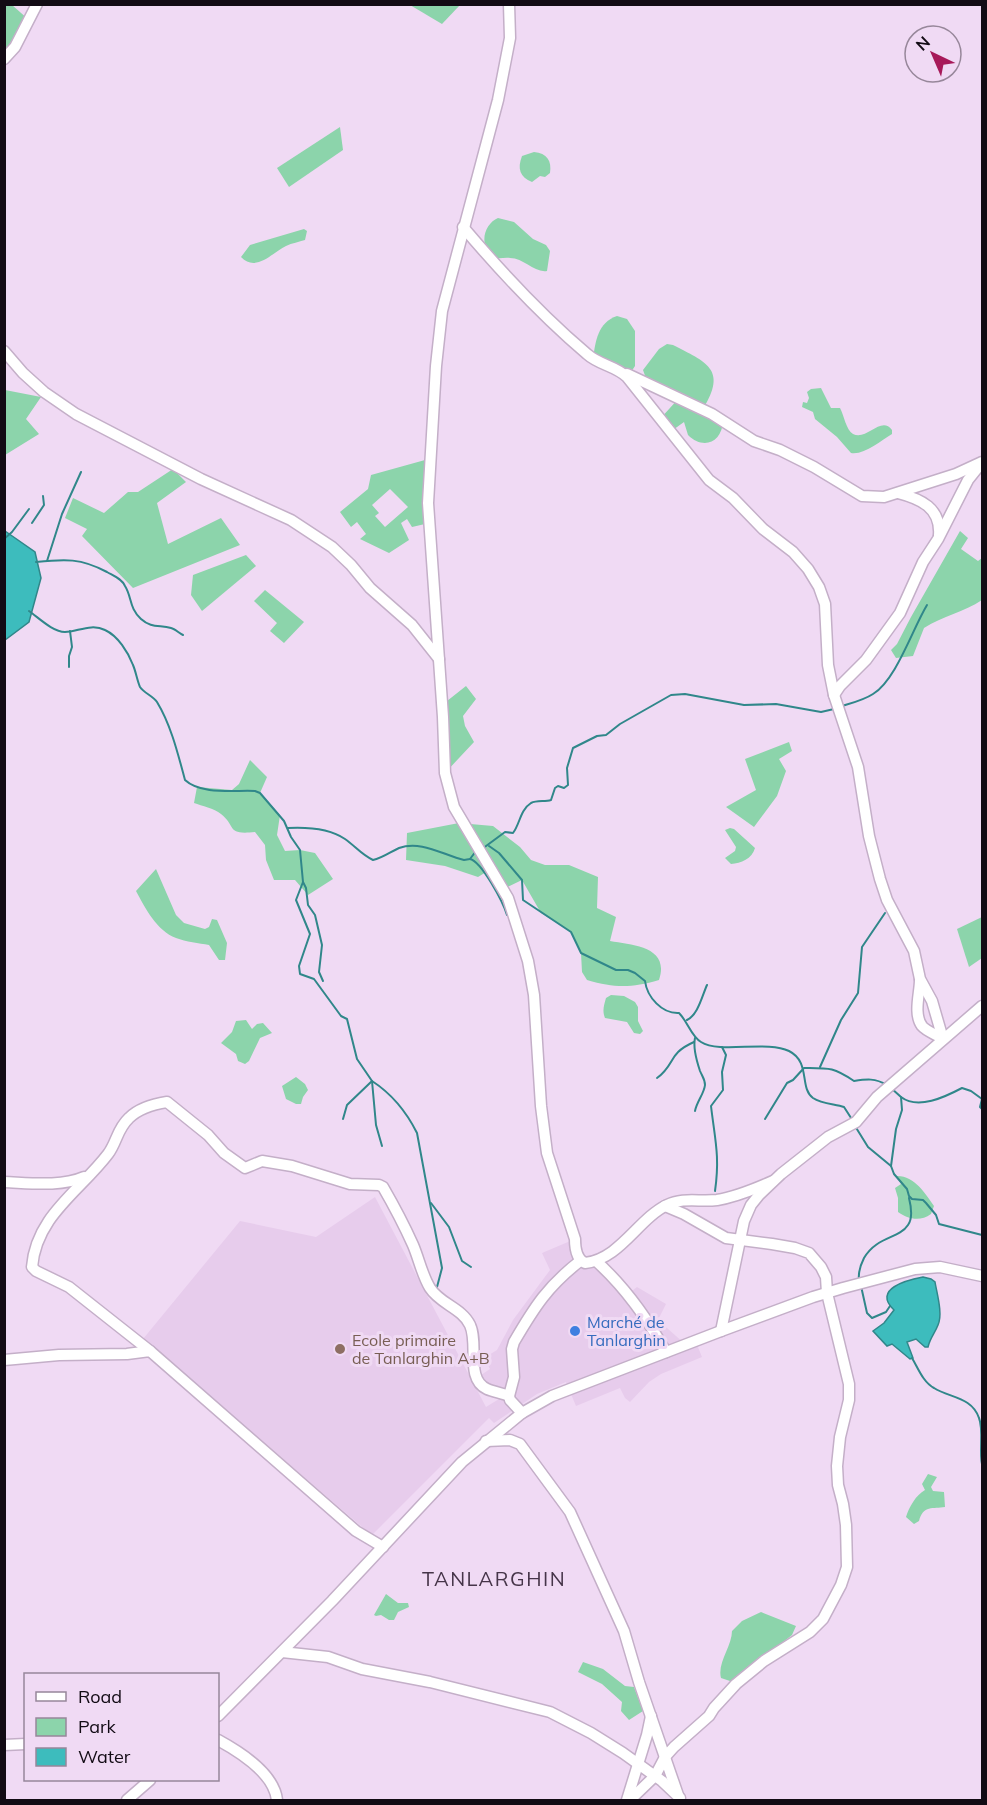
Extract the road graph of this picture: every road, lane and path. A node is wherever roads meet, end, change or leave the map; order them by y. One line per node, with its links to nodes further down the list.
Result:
1 (37, 4): 5 (street)
2 (509, 4): 4 (street)
3 (514, 4): 4 (street)
4 (510, 18): 6 (street)
5 (4, 59)
6 (463, 227): 8 (street); 12 (street)
7 (4, 351): 12 (street)
8 (622, 372): 10 (street); 13 (street)
9 (982, 462): 10 (street); 11 (street)
10 (898, 493): 11 (street)
11 (938, 539): 13 (street)
12 (439, 659): 22 (street)
13 (834, 695): 14 (street)
14 (920, 979): 16 (street); 16 (street)
15 (982, 1006): 16 (street)
16 (943, 1039): 18 (street)
17 (93, 1172): 19 (street); 27 (street); 30 (street)
18 (773, 1181): 20 (street); 21 (street)
19 (4, 1182)
20 (665, 1206): 21 (street); 23 (street)
21 (740, 1240): 25 (street); 26 (street)
22 (580, 1261): 23 (street); 30 (street)
23 (596, 1261): 28 (street)
24 (982, 1276): 25 (street)
25 (827, 1293): 26 (street); 40 (street)
26 (721, 1330): 28 (street)
27 (150, 1351): 29 (street); 33 (street)
28 (666, 1352): 31 (street)
29 (4, 1360)
30 (509, 1396): 31 (street)
31 (522, 1413): 32 (street)
32 (486, 1441): 33 (street); 36 (street)
33 (383, 1547): 34 (street)
34 (282, 1652): 35 (street); 41 (street)
35 (219, 1715)
36 (651, 1716): 40 (street); 41 (street)
37 (219, 1741): 46 (street)
38 (24, 1744): 39 (street)
39 (4, 1745)
40 (665, 1757): 42 (street); 44 (street)
41 (637, 1763): 42 (street); 47 (street)
42 (656, 1776): 44 (street); 47 (street)
43 (148, 1781): 45 (street)
44 (680, 1799)
45 (127, 1800)
46 (277, 1800)
47 (628, 1800)

